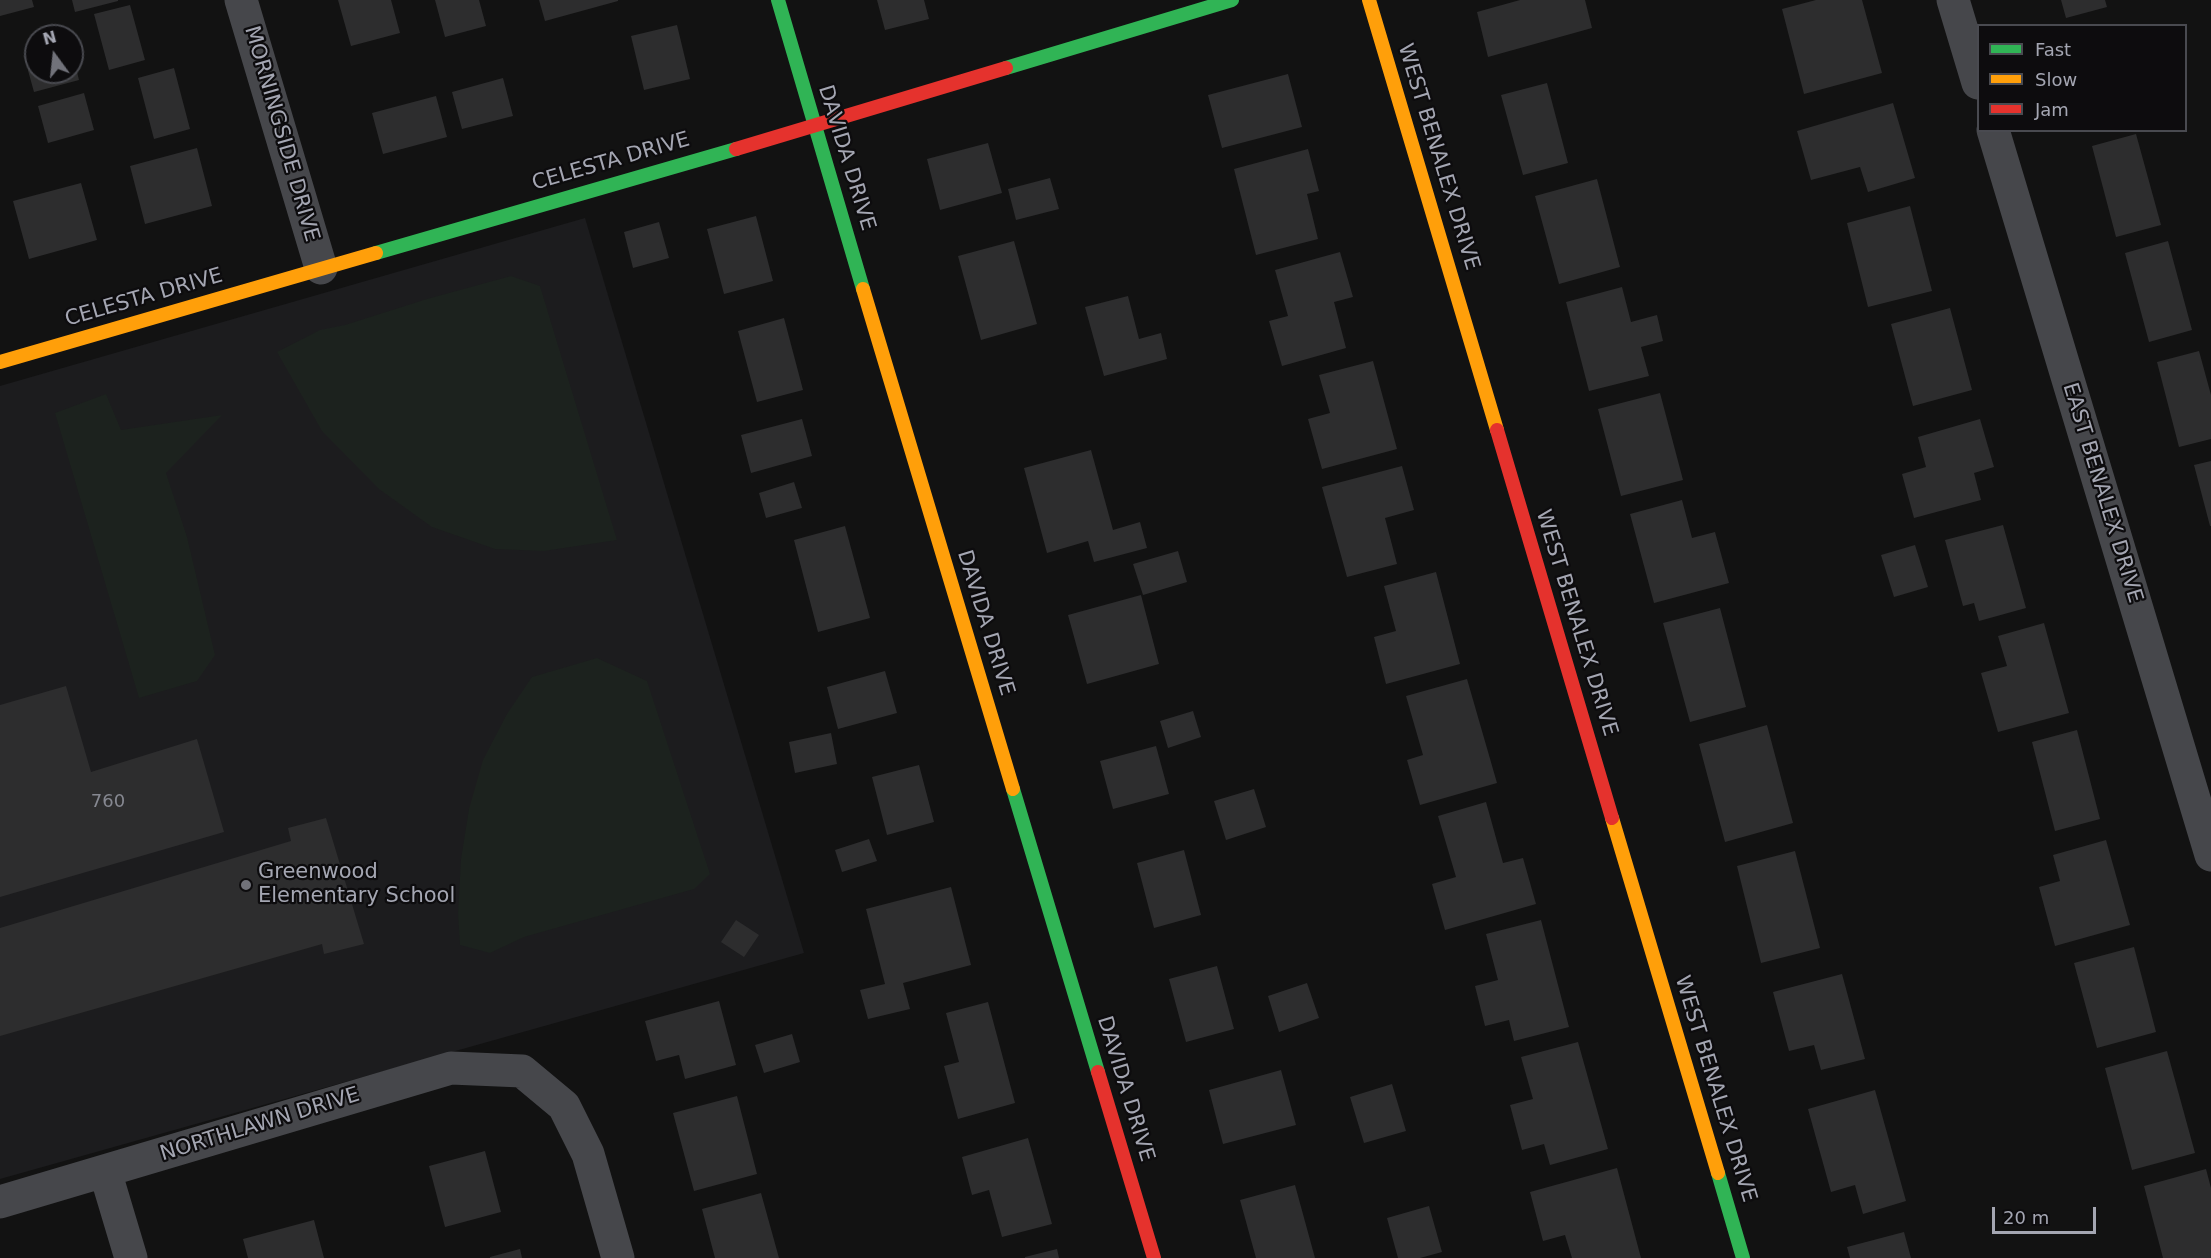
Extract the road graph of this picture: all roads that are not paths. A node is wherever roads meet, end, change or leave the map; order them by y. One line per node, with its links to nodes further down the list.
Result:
1 (241, 0): 9 (street, MORNINGSIDE DRIVE)
2 (778, 0): 7 (street, DAVIDA DRIVE)
3 (1232, 0): 7 (street, CELESTA DRIVE)
4 (1369, 0): 17 (street, WEST BENALEX DRIVE)
5 (1953, 0): 6 (street)
6 (1977, 80)
7 (814, 126): 9 (street, CELESTA DRIVE); 16 (street, DAVIDA DRIVE)
8 (1994, 132): 11 (street, EAST BENALEX DRIVE)
9 (321, 268): 10 (street, CELESTA DRIVE)
10 (0, 362)
11 (2211, 855)
12 (105, 1171): 13 (street, NORTHLAWN DRIVE); 14 (street); 15 (street, NORTHLAWN DRIVE)
13 (0, 1202)
14 (131, 1258)
15 (618, 1258)
16 (1154, 1258)
17 (1743, 1258)

